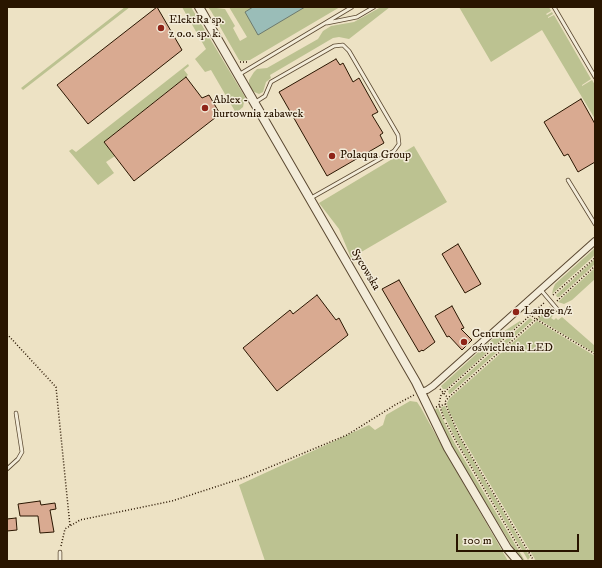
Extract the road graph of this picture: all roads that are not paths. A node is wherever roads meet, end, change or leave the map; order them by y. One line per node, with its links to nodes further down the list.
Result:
1 (199, 7): 6 (street, Sycowska)
2 (352, 7): 5 (lane)
3 (374, 7): 5 (lane)
4 (554, 7): 7 (lane)
5 (327, 23): 6 (lane)
6 (238, 75): 8 (street, Sycowska)
7 (595, 77)
8 (254, 103): 10 (street, Sycowska); 10 (lane)
9 (568, 180): 11 (lane)
10 (309, 199): 15 (street, Sycowska)
11 (595, 224)
12 (595, 241): 13 (street)
13 (541, 290): 14 (lane); 15 (street)
14 (558, 310)
15 (421, 392): 18 (street, Sycowska)
16 (16, 413): 17 (lane)
17 (7, 469)
18 (507, 548): 20 (street, Sycowska); 22 (street, Sycowska)
19 (60, 552): 21 (lane)
20 (521, 558)
21 (60, 561)
22 (512, 561)

